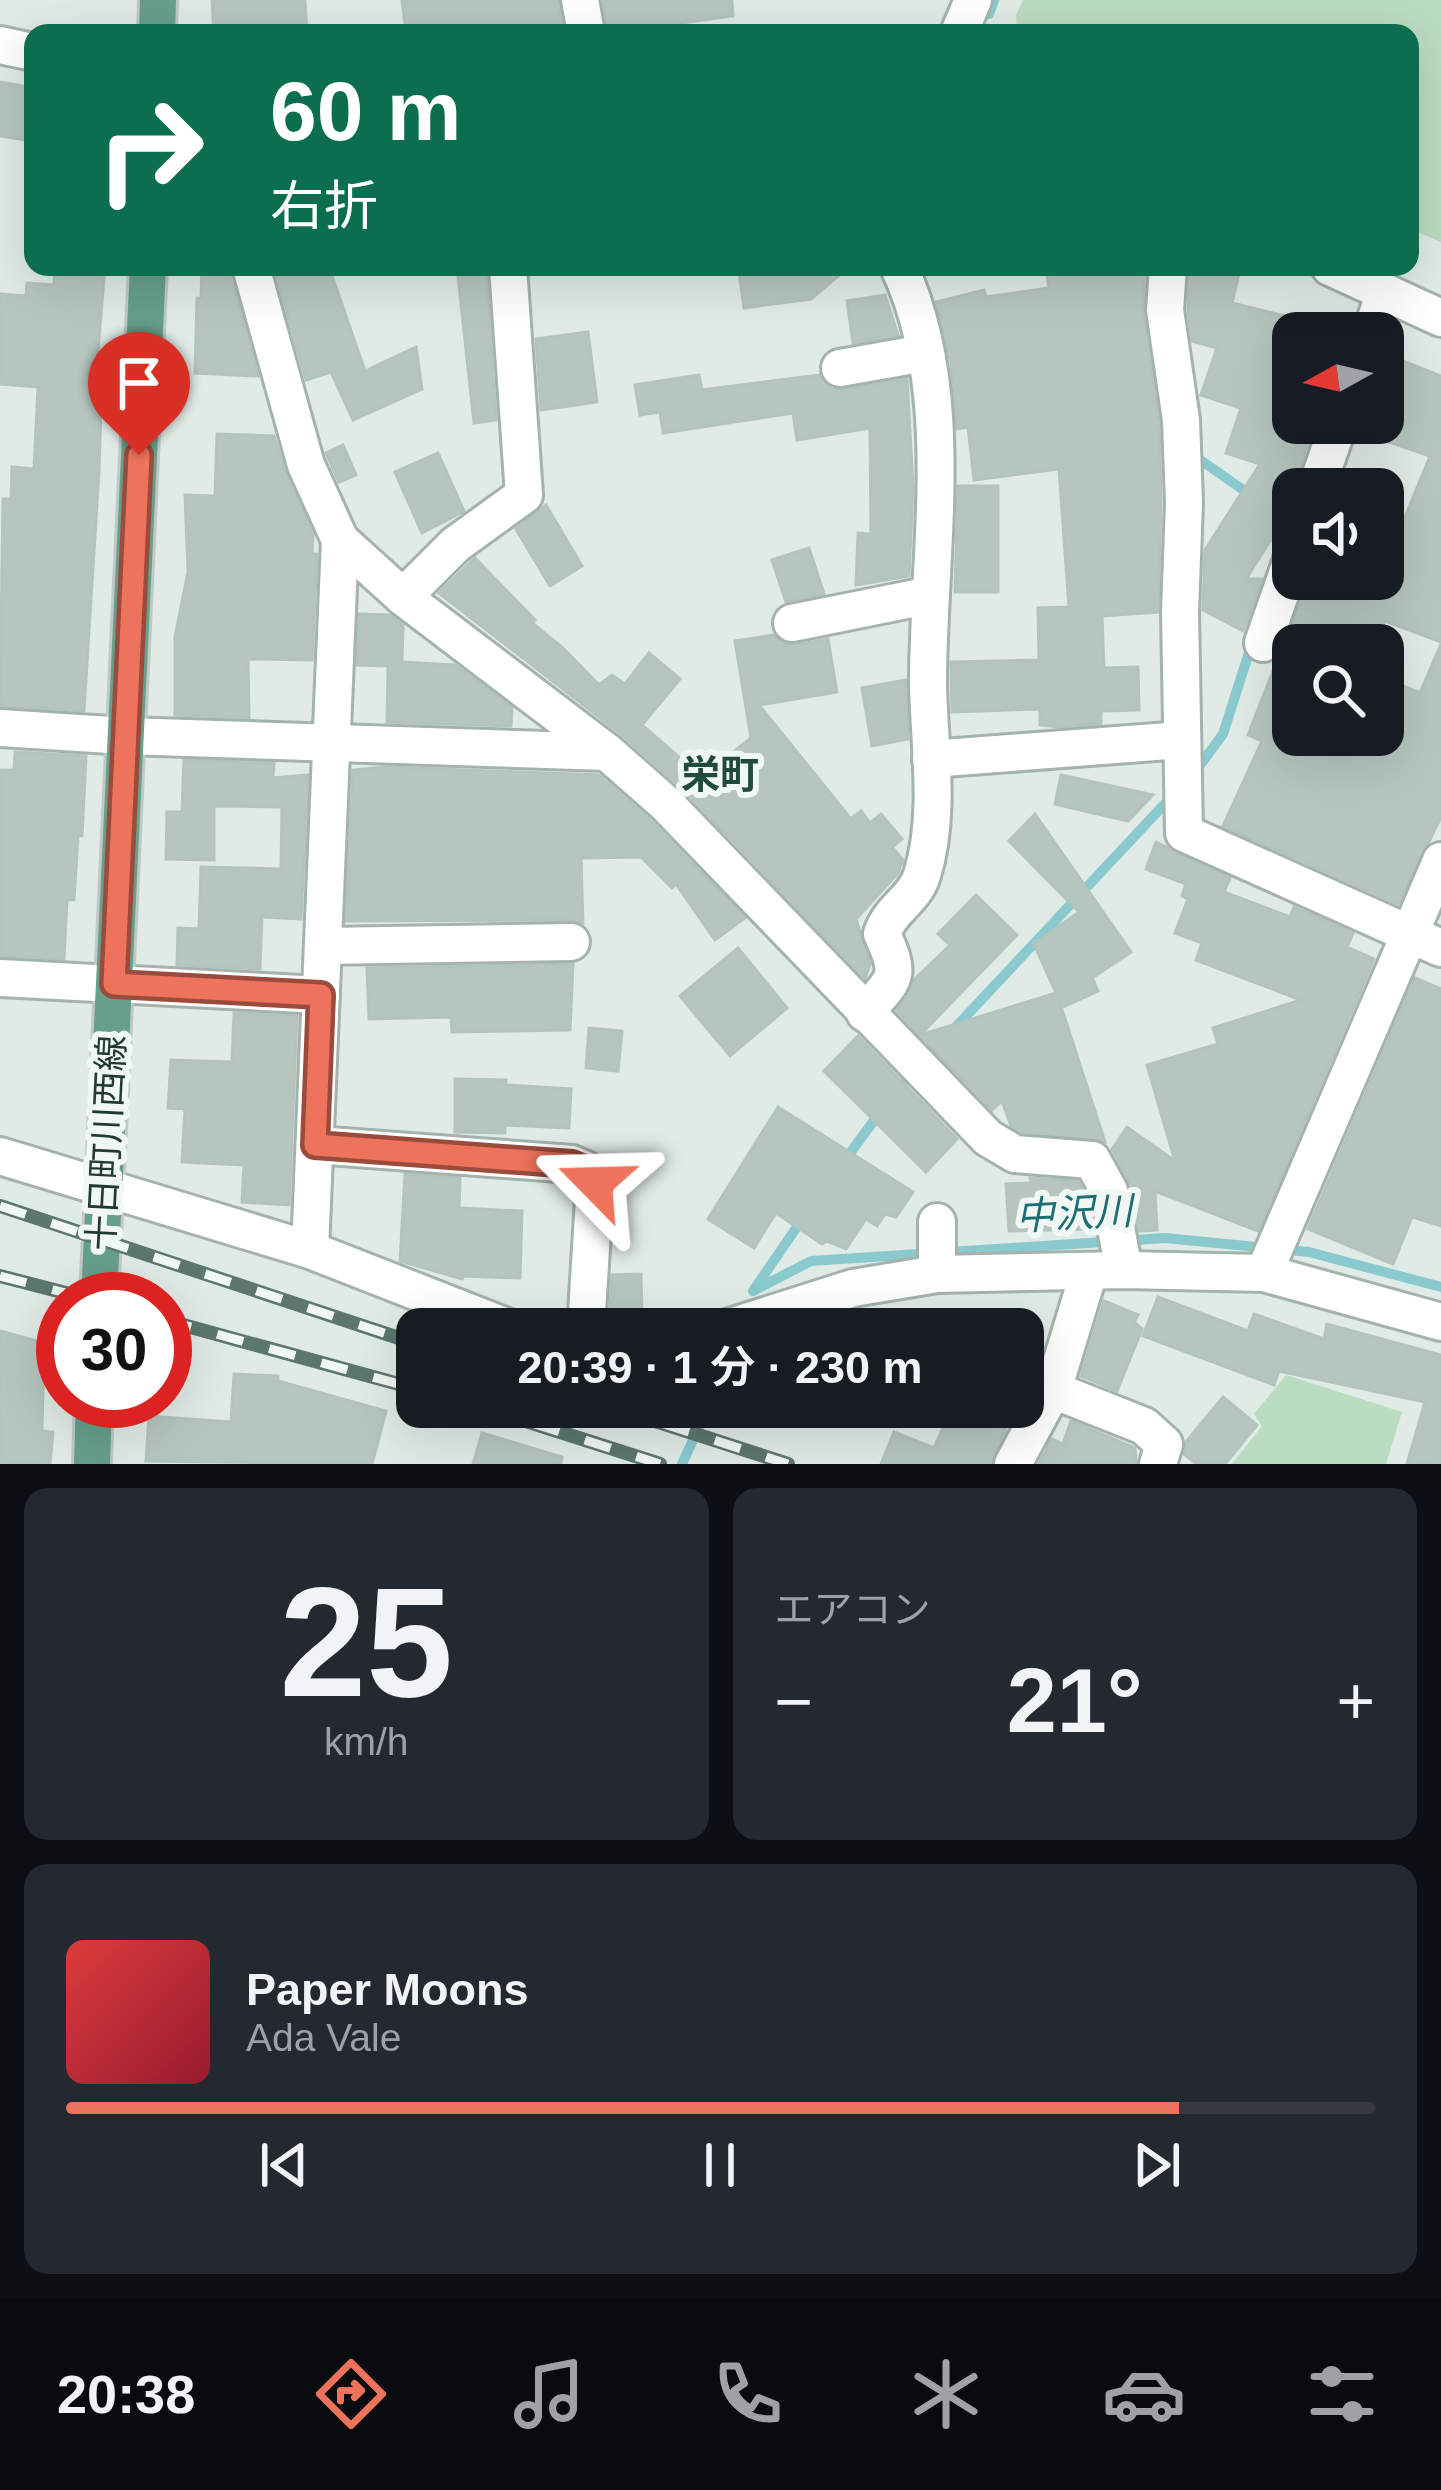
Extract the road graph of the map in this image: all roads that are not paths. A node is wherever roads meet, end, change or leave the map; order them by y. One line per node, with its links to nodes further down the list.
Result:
1 (148, 276): 19 (main road, 十日町川西線)
2 (253, 276): 12 (street)
3 (509, 276): 14 (street)
4 (903, 276): 10 (street)
5 (1167, 276): 20 (street)
6 (1350, 276): 7 (street)
7 (1385, 292): 8 (street); 9 (street)
8 (1378, 312)
9 (1441, 318)
10 (925, 353): 11 (street); 13 (street)
11 (840, 368)
12 (340, 540): 14 (street); 21 (street)
13 (931, 595): 16 (street); 23 (street)
14 (403, 597): 22 (street)
15 (1278, 600): 17 (street)
16 (792, 623)
17 (1263, 643)
18 (0, 728): 19 (street)
19 (126, 736): 21 (street); 29 (main road, 十日町川西線)
20 (1183, 740): 23 (street); 26 (street)
21 (332, 743): 22 (street); 27 (street)
22 (607, 752): 31 (street)
23 (931, 759): 31 (street)
24 (1441, 861): 26 (street)
25 (572, 942): 27 (street)
26 (1425, 942): 39 (street)
27 (323, 946): 30 (street)
28 (0, 978): 29 (street)
29 (114, 984): 30 (street); 34 (main road, 十日町川西線)
30 (321, 995): 32 (street)
31 (865, 1013): 37 (street)
32 (315, 1145): 36 (street); 42 (street)
33 (0, 1156): 34 (street)
34 (103, 1187): 36 (street); 38 (main road, 十日町川西線)
35 (937, 1222): 40 (street)
36 (310, 1250): 41 (street)
37 (1106, 1271): 39 (street); 40 (street); 45 (street)
38 (100, 1272)
39 (1264, 1273): 44 (street)
40 (937, 1274): 43 (street)
41 (458, 1308)
42 (587, 1308)
43 (790, 1308)
44 (1441, 1322)
45 (1053, 1390): 48 (street); 49 (street)
46 (93, 1428): 47 (main road)
47 (92, 1464)
48 (1013, 1464)
49 (1158, 1464)

